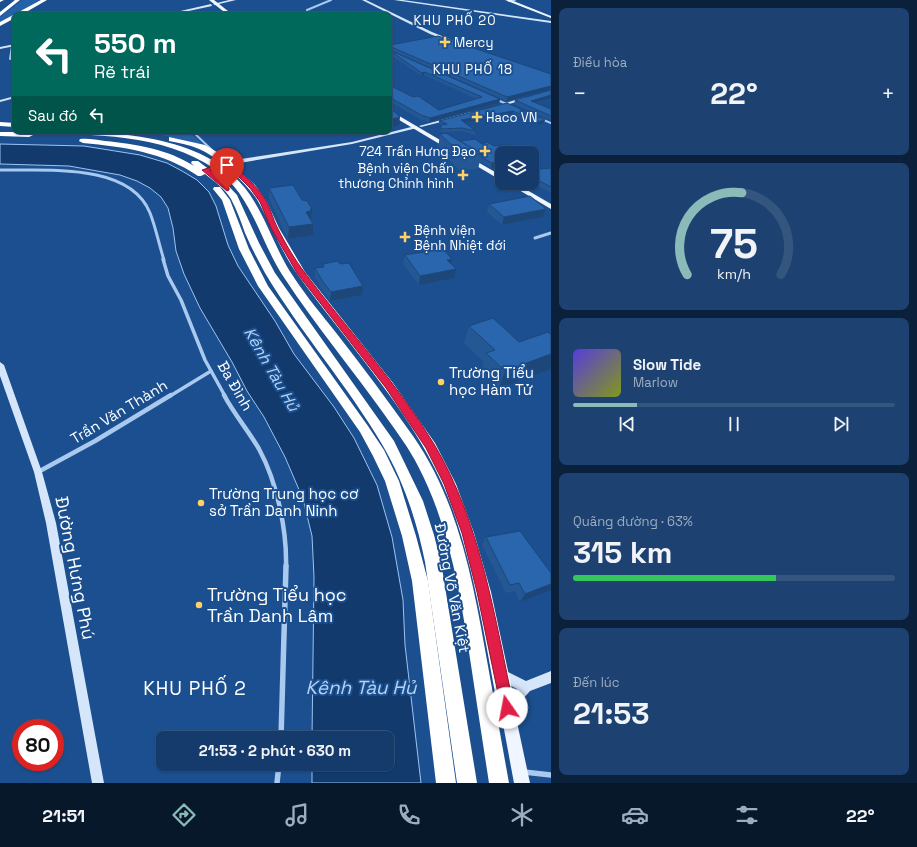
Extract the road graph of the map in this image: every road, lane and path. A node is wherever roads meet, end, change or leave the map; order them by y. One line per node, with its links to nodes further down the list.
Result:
1 (12, 0): 12 (highway)
2 (18, 0): 22 (highway)
3 (45, 0): 17 (highway)
4 (206, 0): 11 (main road)
5 (234, 0): 11 (main road)
6 (331, 0): 16 (street)
7 (364, 0): 21 (main road)
8 (396, 0): 15 (main road)
9 (410, 0): 15 (main road)
10 (512, 0): 13 (main road); 14 (main road)
11 (212, 3): 18 (main road); 19 (main road); 20 (main road)
12 (0, 8)
13 (528, 8): 14 (main road); 25 (main road)
14 (534, 8): 25 (main road)
15 (465, 9): 25 (main road)
16 (307, 10)
17 (22, 12)
18 (177, 12)
19 (222, 12)
20 (227, 12)
21 (388, 12)
22 (0, 14)
23 (392, 14): 27 (main road)
24 (12, 17): 26 (highway)
25 (551, 18)
26 (0, 24)
27 (439, 37): 28 (main road); 29 (main road)
28 (434, 38)
29 (454, 42)
30 (12, 45): 31 (main road)
31 (0, 48)
32 (12, 50): 33 (street)
33 (10, 59)
34 (533, 96): 38 (main road)
35 (491, 97): 38 (street)
36 (12, 98): 37 (main road)
37 (0, 101)
38 (509, 104): 39 (main road)
39 (495, 106)
40 (392, 109): 47 (main road)
41 (477, 111): 47 (main road)
42 (392, 113): 47 (main road)
43 (539, 118): 44 (street)
44 (551, 123)
45 (0, 124): 46 (highway)
46 (12, 125)
47 (418, 126): 50 (main road); 59 (main road)
48 (0, 130): 49 (highway)
49 (12, 131)
50 (392, 133)
51 (0, 134): 65 (highway, Đường Võ Văn Kiệt)
52 (111, 134): 62 (highway, Đường Võ Văn Kiệt)
53 (151, 134): 60 (highway, Đường Võ Văn Kiệt)
54 (195, 134): 60 (street)
55 (389, 134): 60 (main road)
56 (0, 138): 57 (highway)
57 (60, 140)
58 (75, 140): 65 (highway, Đường Võ Văn Kiệt)
59 (458, 149): 61 (main road); 61 (main road)
60 (224, 160): 62 (highway); 76 (highway, Đường Võ Văn Kiệt)
61 (482, 164): 63 (main road); 66 (main road)
62 (215, 166): 65 (highway); 88 (highway, Đường Võ Văn Kiệt)
63 (495, 169)
64 (0, 170): 74 (street, Ba Đình)
65 (202, 171): 86 (highway, Đường Võ Văn Kiệt); 87 (highway, Đường Võ Văn Kiệt)
66 (495, 173)
67 (522, 190): 70 (main road)
68 (533, 190): 69 (main road)
69 (551, 200)
70 (551, 207)
71 (551, 233): 72 (street)
72 (534, 238)
73 (0, 365): 75 (main road, Đường Hưng Phú)
74 (211, 371): 75 (street, Trần Văn Thành); 80 (street, Ba Đình)
75 (38, 472): 84 (main road, Đường Hưng Phú)
76 (500, 674): 78 (main road); 79 (highway, Đường Võ Văn Kiệt)
77 (551, 677): 78 (main road)
78 (526, 687): 79 (main road)
79 (507, 708): 83 (main road)
80 (281, 731)
81 (278, 771): 85 (street)
82 (551, 775): 83 (street)
83 (521, 777)
84 (98, 783)
85 (277, 783)
86 (446, 783)
87 (466, 783)
88 (499, 783)

